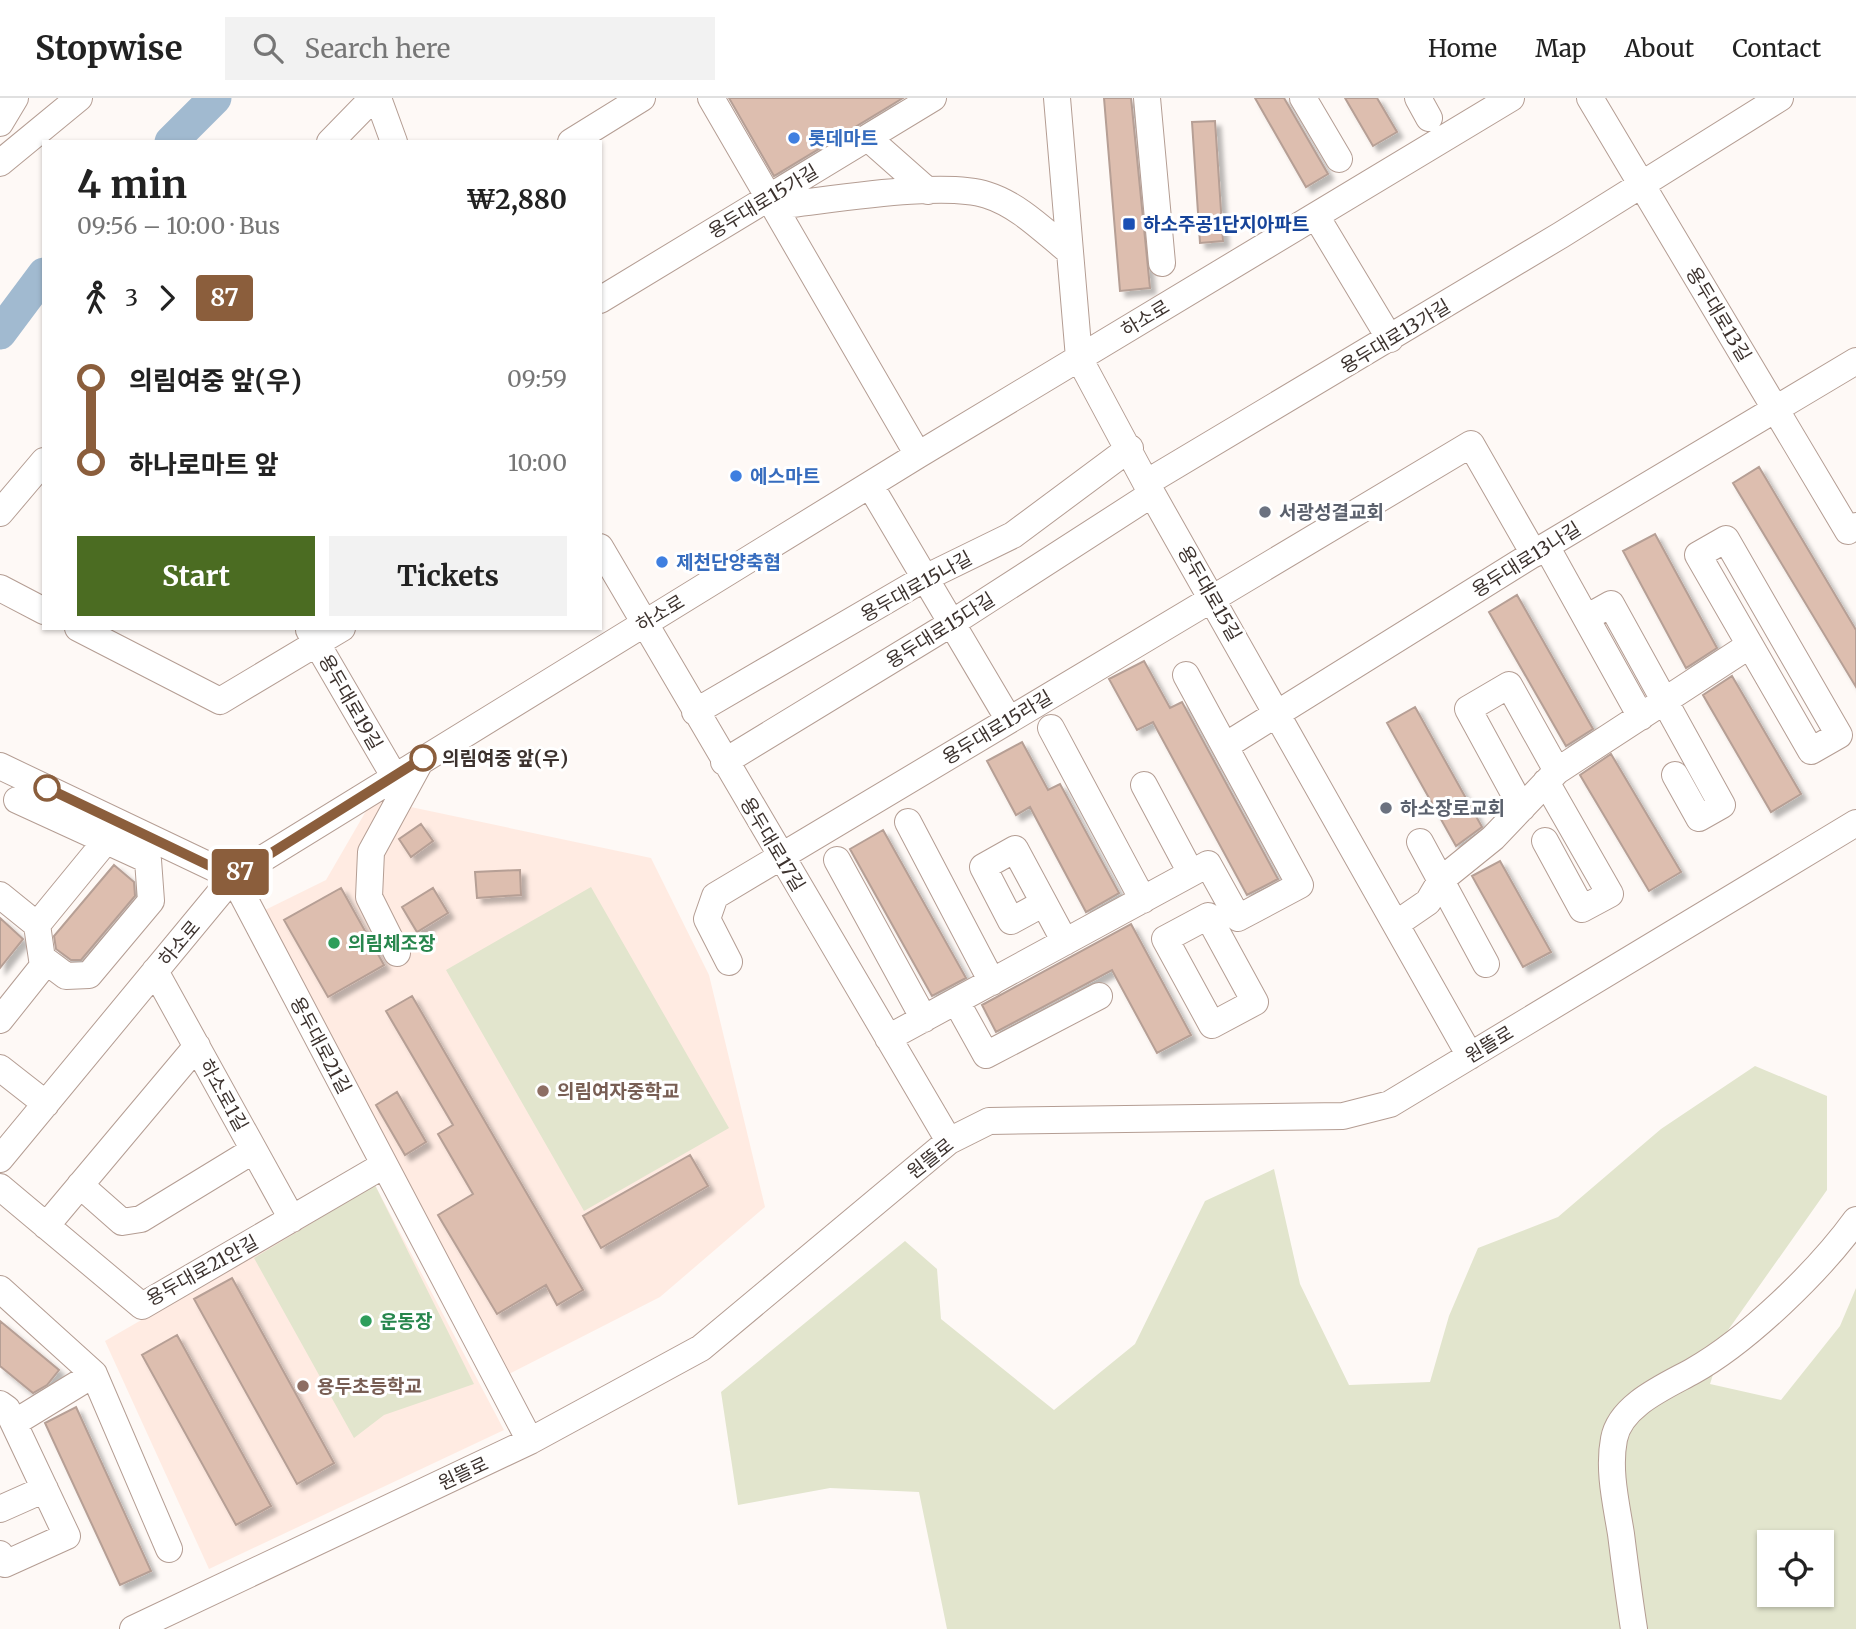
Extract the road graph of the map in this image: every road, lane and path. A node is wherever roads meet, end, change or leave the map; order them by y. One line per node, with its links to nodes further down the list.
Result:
1 (15, 98): 13 (street)
2 (79, 98): 19 (street)
3 (376, 98): 15 (street); 16 (street)
4 (642, 98): 17 (street)
5 (711, 98): 22 (street)
6 (933, 98): 14 (street, 용두대로15가길)
7 (1057, 98): 24 (street, 용두대로15길)
8 (1147, 98): 25 (street)
9 (1303, 98): 18 (street)
10 (1511, 98): 23 (street, 하소로)
11 (1590, 98): 20 (street, 용두대로13길)
12 (1780, 98): 20 (street, 용두대로13가길)
13 (0, 123)
14 (867, 138): 21 (street); 22 (street, 용두대로15가길)
15 (332, 140)
16 (393, 140)
17 (574, 140)
18 (1339, 159)
19 (0, 163)
20 (1641, 185): 29 (street, 용두대로13가길); 32 (street, 용두대로13길)
21 (928, 191): 22 (street); 24 (street)
22 (772, 202): 27 (street, 용두대로15가길); 34 (street)
23 (1316, 216): 29 (street); 30 (street, 하소로)
24 (1070, 253): 30 (street, 용두대로15길)
25 (1161, 263)
26 (602, 280): 27 (street)
27 (628, 282): 28 (street, 용두대로15가길)
28 (602, 299)
29 (1390, 339): 37 (street, 용두대로13가길)
30 (1079, 358): 33 (street, 용두대로15길); 34 (street, 하소로)
31 (1856, 361): 32 (street, 용두대로13나길)
32 (1776, 410): 39 (street, 용두대로13길); 40 (street, 용두대로13나길)
33 (1130, 448): 37 (street, 용두대로15길); 42 (street, 용두대로15나길)
34 (918, 455): 36 (street, 하소로)
35 (42, 463): 38 (street)
36 (870, 485): 42 (street); 48 (street, 하소로)
37 (1149, 489): 44 (street, 용두대로15길); 47 (street, 용두대로15다길)
38 (0, 513)
39 (1852, 528)
40 (1540, 550): 44 (street, 용두대로15라길); 46 (street); 56 (street, 용두대로13나길)
41 (602, 551): 48 (street, 용두대로17길)
42 (925, 578): 47 (street); 55 (street, 용두대로15나길)
43 (0, 588): 45 (street)
44 (1214, 598): 56 (street, 용두대로15길); 58 (street, 용두대로15라길)
45 (42, 610)
46 (1586, 618): 54 (street); 57 (street)
47 (952, 623): 58 (street); 62 (street, 용두대로15다길)
48 (643, 624): 55 (street, 용두대로17길); 61 (street, 하소로)
49 (82, 630): 51 (street)
50 (335, 630): 51 (street)
51 (313, 636): 65 (street, 용두대로19길)
52 (1750, 645): 52 (street); 54 (street)
53 (1186, 675): 60 (street)
54 (1664, 701): 57 (street); 64 (street)
55 (695, 712): 62 (street, 용두대로17길)
56 (1279, 713): 60 (street, 용두대로13나길); 84 (street, 용두대로15길)
57 (1641, 716): 66 (street)
58 (1009, 720): 75 (street, 용두대로15라길)
59 (1051, 729): 81 (street)
60 (1225, 747): 78 (street)
61 (423, 758): 65 (street, 하소로); 87 (street)
62 (724, 762): 75 (street, 용두대로17길)
63 (0, 766): 77 (street)
64 (1675, 775)
65 (394, 776): 77 (street, 하소로)
66 (1552, 777): 69 (street); 69 (street); 72 (street)
67 (1144, 785): 78 (street)
68 (17, 800): 73 (street)
69 (1522, 808): 79 (street)
70 (908, 822): 92 (street)
71 (1856, 823): 99 (street, 원뜰로)
72 (1545, 841)
73 (105, 842): 85 (street); 88 (street)
74 (1420, 842): 79 (street)
75 (781, 857): 89 (street, 용두대로15라길); 97 (street, 용두대로17길)
76 (837, 860): 96 (street)
77 (233, 877): 91 (street, 하소로); 105 (street, 용두대로21길)
78 (1181, 879): 81 (street); 83 (street)
79 (1441, 880): 84 (street); 90 (street)
80 (0, 895): 85 (street)
81 (1143, 900): 86 (street)
82 (1044, 902): 86 (street)
83 (1193, 924)
84 (1396, 924): 99 (street, 용두대로15길)
85 (37, 925): 88 (street)
86 (1065, 942): 92 (street)
87 (397, 953)
88 (41, 958): 95 (street)
89 (729, 962)
90 (1486, 964)
91 (155, 971): 98 (street, 하소로1길); 101 (street, 하소로)
92 (992, 982): 94 (street)
93 (1099, 996): 94 (street)
94 (956, 1001): 96 (street)
95 (1, 1016)
96 (924, 1019): 97 (street)
97 (888, 1038): 102 (street, 용두대로17길)
98 (197, 1046): 103 (street, 하소로1길); 106 (street)
99 (1470, 1056): 102 (street, 원뜰로)
100 (0, 1068): 101 (street)
101 (46, 1104): 104 (street, 하소로)
102 (949, 1140): 114 (street, 원뜰로)
103 (254, 1150): 106 (street); 108 (street, 하소로1길)
104 (0, 1159)
105 (384, 1165): 108 (street, 용두대로21안길); 114 (street, 용두대로21길)
106 (80, 1185): 110 (street)
107 (0, 1187): 110 (street, 용두대로21안길)
108 (292, 1219): 110 (street, 용두대로21안길)
109 (1856, 1220): 120 (street)
110 (46, 1226)
111 (0, 1289): 112 (street)
112 (94, 1374): 113 (street); 117 (street)
113 (7, 1413): 115 (street)
114 (530, 1441): 119 (street, 원뜰로)
115 (45, 1489): 116 (street); 118 (street)
116 (0, 1509)
117 (169, 1549)
118 (0, 1555)
119 (133, 1629)
120 (1634, 1629)

